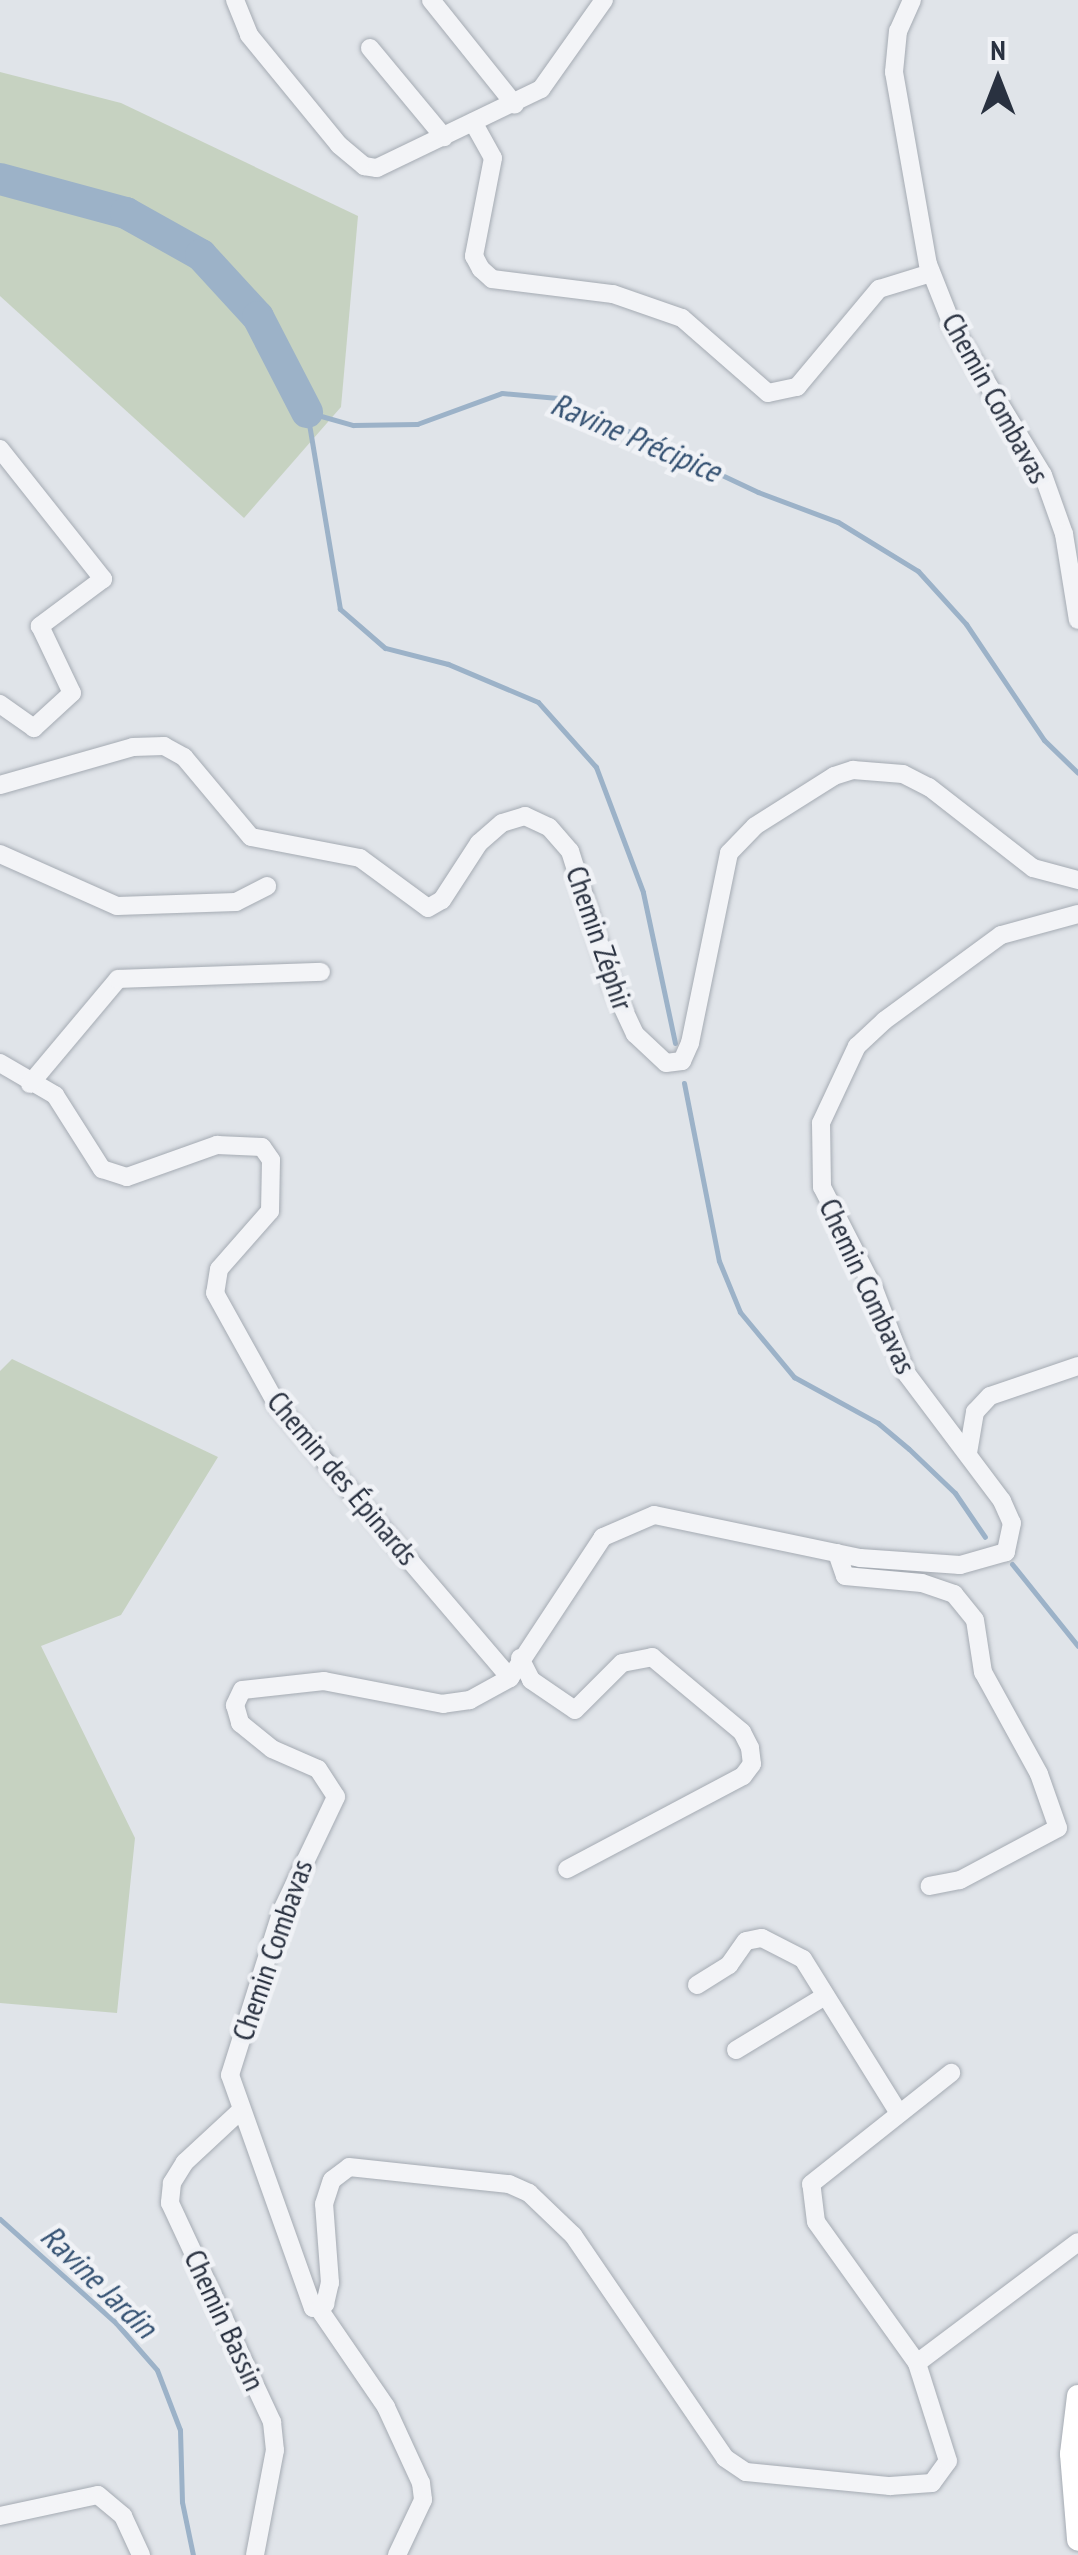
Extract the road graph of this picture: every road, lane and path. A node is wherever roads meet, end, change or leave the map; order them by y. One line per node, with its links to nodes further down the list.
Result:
1 (235, 0): 8 (street)
2 (430, 0): 6 (street)
3 (604, 0): 6 (street)
4 (912, 0): 9 (street, Chemin Combavas)
5 (370, 48): 8 (street)
6 (515, 105): 7 (street)
7 (473, 122): 8 (street); 9 (street)
8 (444, 137)
9 (931, 272): 11 (street, Chemin Combavas)
10 (0, 449): 12 (street)
11 (1078, 620)
12 (0, 704)
13 (0, 785): 15 (street, Chemin Zéphir)
14 (0, 854): 16 (street)
15 (1078, 880)
16 (266, 886)
17 (1078, 914): 22 (street, Chemin Combavas)
18 (320, 972): 20 (street)
19 (0, 1063): 20 (street, Chemin des Épinards)
20 (30, 1084): 25 (street, Chemin des Épinards)
21 (1078, 1366): 22 (street)
22 (968, 1454): 23 (street, Chemin Combavas)
23 (837, 1553): 24 (street, Chemin Combavas); 27 (street)
24 (520, 1658): 25 (street, Chemin Combavas); 26 (street)
25 (510, 1678): 32 (street, Chemin Combavas)
26 (567, 1869)
27 (930, 1886)
28 (697, 1985): 29 (street)
29 (826, 1996): 30 (street); 33 (street)
30 (736, 2050)
31 (951, 2074): 33 (street)
32 (239, 2112): 35 (street, Chemin Combavas); 41 (street, Chemin Bassin)
33 (899, 2113): 36 (street)
34 (1078, 2242): 36 (street)
35 (320, 2309): 36 (street); 42 (street, Chemin Combavas)
36 (917, 2363)
37 (1078, 2396): 39 (main road)
38 (0, 2516): 40 (street)
39 (1078, 2540)
40 (140, 2555)
41 (254, 2555)
42 (397, 2555)

